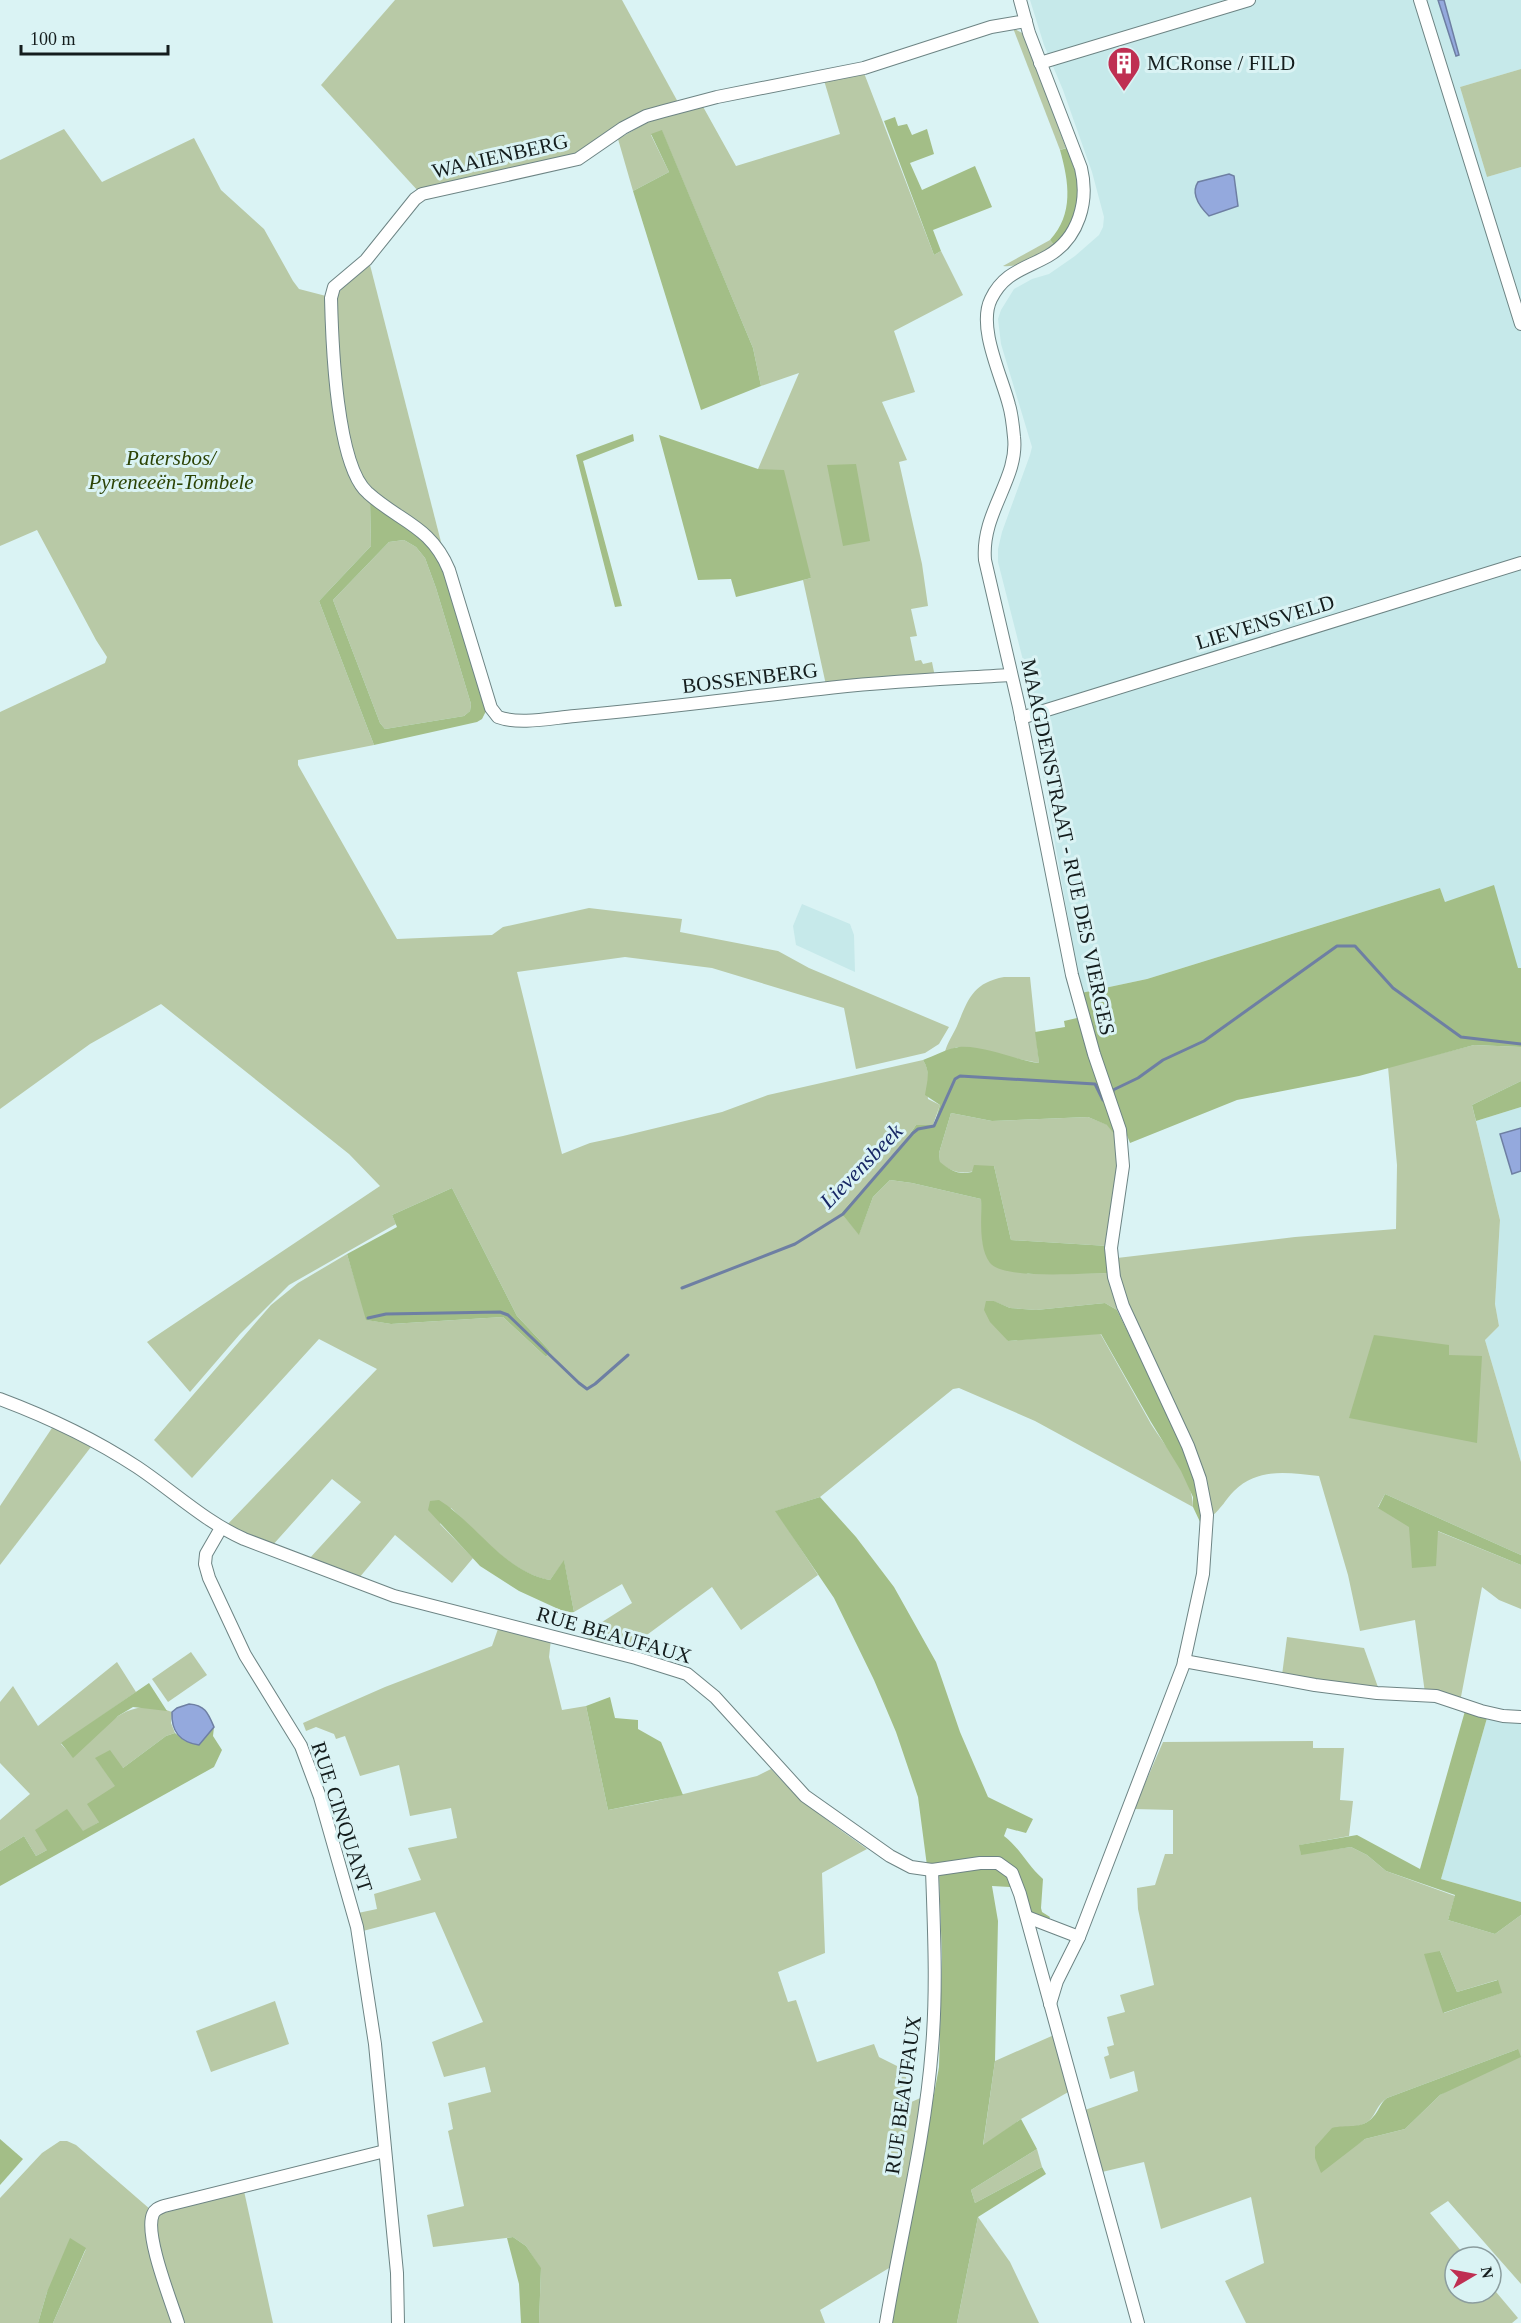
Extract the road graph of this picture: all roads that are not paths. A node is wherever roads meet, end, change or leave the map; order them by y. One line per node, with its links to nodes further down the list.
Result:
1 (1020, 0): 4 (street, MAAGDENSTRAAT - RUE DES VIERGES)
2 (1249, 0): 5 (street)
3 (1420, 0): 6 (street)
4 (1026, 21): 5 (street, MAAGDENSTRAAT - RUE DES VIERGES); 9 (street, WAAIENBERG)
5 (1040, 63): 8 (street, MAAGDENSTRAAT - RUE DES VIERGES)
6 (1521, 324)
7 (1521, 563): 10 (street, LIEVENSVELD)
8 (1011, 675): 9 (street, BOSSENBERG); 10 (street, MAAGDENSTRAAT - RUE DES VIERGES)
9 (494, 714)
10 (1021, 718): 13 (street, MAAGDENSTRAAT - RUE DES VIERGES)
11 (0, 1399): 12 (street)
12 (221, 1528): 15 (street, RUE BEAUFAUX); 19 (street, RUE CINQUANT)
13 (1184, 1661): 14 (street); 17 (street, MAAGDENSTRAAT - RUE DES VIERGES)
14 (1521, 1717)
15 (936, 1870): 16 (street, RUE BEAUFAUX); 22 (street, RUE BEAUFAUX)
16 (1027, 1917): 17 (street); 18 (street, RUE BEAUFAUX)
17 (1079, 1937): 18 (street)
18 (1050, 2004): 23 (street, RUE BEAUFAUX)
19 (385, 2151): 20 (street); 21 (street, RUE CINQUANT)
20 (178, 2323)
21 (398, 2323)
22 (886, 2323)
23 (1138, 2323)

